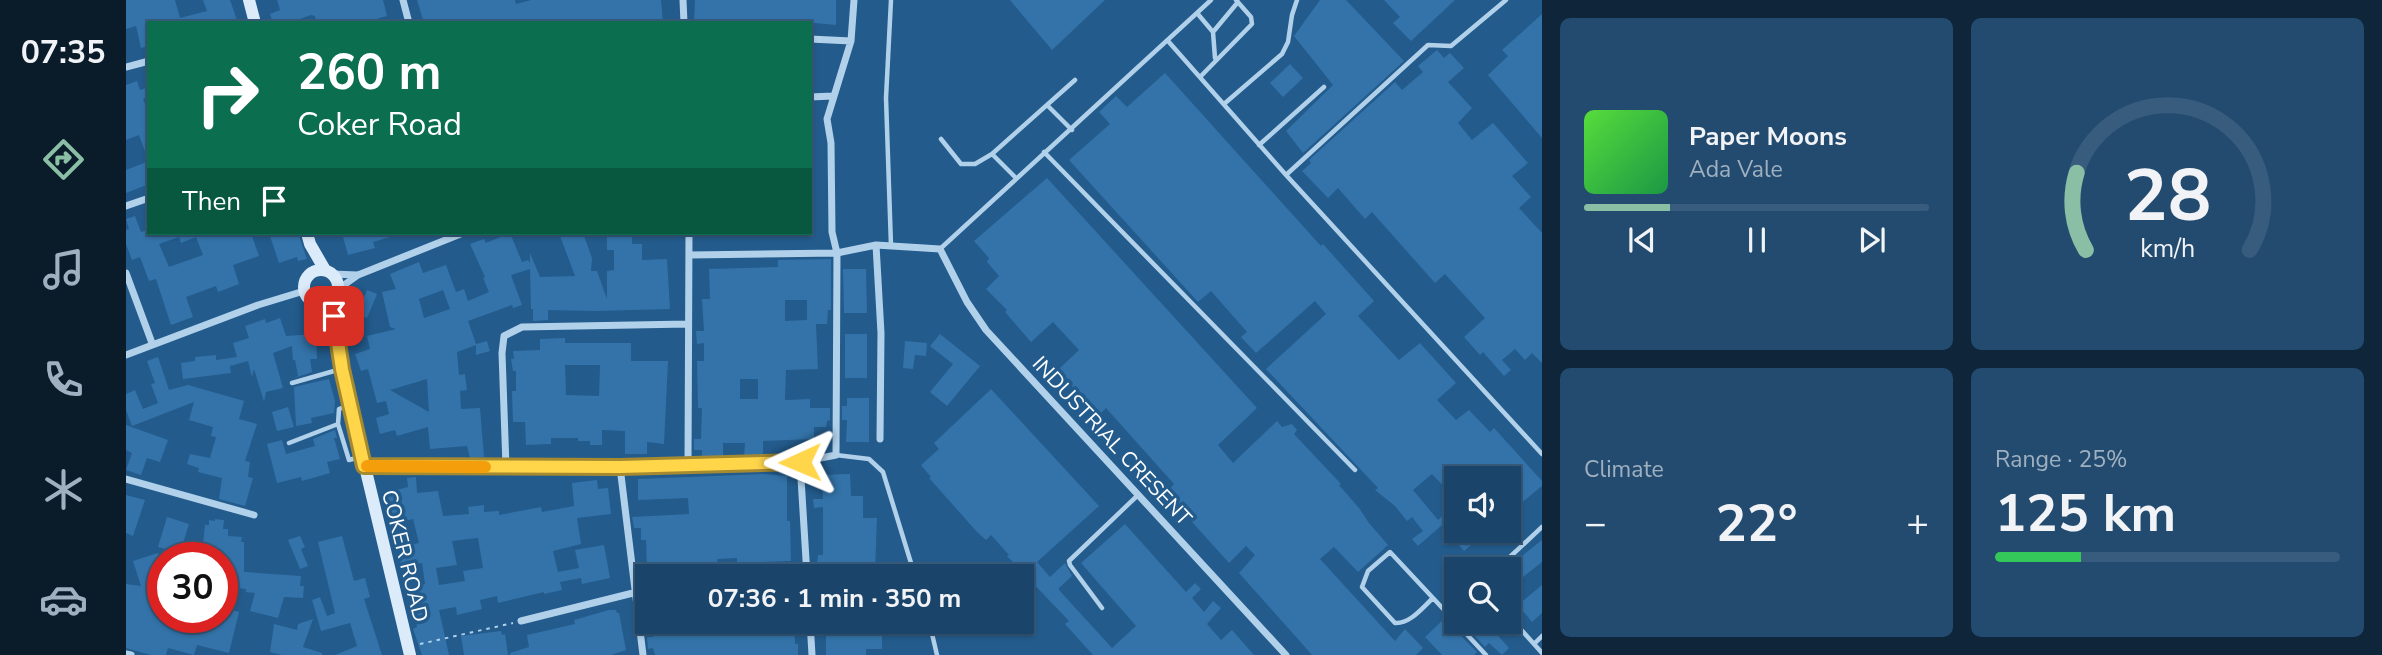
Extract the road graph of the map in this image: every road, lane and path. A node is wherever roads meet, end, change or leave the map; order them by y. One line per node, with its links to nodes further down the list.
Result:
1 (250, 0): 11 (main road)
2 (403, 0): 12 (street)
3 (683, 0): 13 (street)
4 (854, 0): 16 (street)
5 (891, 0): 41 (lane)
6 (1211, 0): 10 (lane)
7 (1297, 0): 26 (lane)
8 (1506, 0): 33 (lane)
9 (1237, 1): 14 (lane); 18 (lane)
10 (1197, 13): 14 (lane); 17 (lane)
11 (255, 21)
12 (408, 21)
13 (684, 21)
14 (1213, 32): 18 (lane)
15 (812, 39): 16 (street)
16 (851, 41): 24 (street)
17 (1168, 41): 21 (lane); 28 (lane)
18 (1215, 60): 21 (lane)
19 (147, 62): 20 (street)
20 (126, 67)
21 (1201, 76): 26 (lane)
22 (1075, 80): 27 (lane)
23 (1324, 87): 30 (lane)
24 (833, 96): 25 (street); 43 (street)
25 (812, 97)
26 (1224, 104): 30 (lane)
27 (1048, 106): 28 (lane); 32 (lane)
28 (1072, 130): 31 (lane)
29 (942, 139): 32 (lane)
30 (1259, 145): 33 (lane)
31 (1044, 152): 34 (lane); 67 (lane)
32 (992, 155): 34 (lane)
33 (1286, 175): 60 (lane)
34 (1016, 178): 42 (lane)
35 (147, 199): 36 (street)
36 (126, 206)
37 (458, 235): 48 (street)
38 (689, 235): 44 (street)
39 (309, 239): 45 (main road); 47 (main road)
40 (876, 245): 41 (street); 43 (street); 58 (street)
41 (891, 247): 42 (street)
42 (940, 249): 69 (street, INDUSTRIAL CRESENT)
43 (837, 253): 44 (street); 61 (street)
44 (690, 255): 51 (street)
45 (329, 272): 47 (main road); 48 (street); 50 (main road)
46 (126, 273): 52 (street)
47 (310, 274): 49 (main road)
48 (358, 275): 50 (street)
49 (304, 291): 50 (main road); 52 (street)
50 (329, 298): 54 (main road, COKER ROAD)
51 (688, 324): 64 (street); 65 (street)
52 (152, 343): 53 (street)
53 (126, 355)
54 (342, 369): 55 (lane); 56 (main road, COKER ROAD)
55 (292, 383)
56 (350, 404): 57 (lane); 62 (main road, COKER ROAD)
57 (338, 424): 59 (lane); 62 (lane)
58 (880, 439)
59 (289, 443)
60 (1542, 454)
61 (836, 455): 63 (street); 74 (lane)
62 (363, 461): 65 (street); 86 (main road, COKER ROAD)
63 (800, 462): 64 (street); 73 (street)
64 (688, 464): 66 (street)
65 (506, 467): 66 (street)
66 (620, 467): 75 (street)
67 (1355, 470)
68 (126, 480): 70 (street)
69 (1138, 495): 78 (lane); 91 (street, INDUSTRIAL CRESENT)
70 (254, 515)
71 (1542, 527): 72 (lane)
72 (1510, 557)
73 (806, 564)
74 (911, 564)
75 (635, 577)
76 (635, 592): 79 (street)
77 (1433, 598): 77 (lane); 92 (lane)
78 (1102, 608)
79 (521, 621): 86 (path)
80 (1521, 630): 85 (lane)
81 (641, 634): 88 (street)
82 (811, 634): 89 (street)
83 (932, 634): 90 (lane)
84 (1542, 636): 85 (lane)
85 (1534, 644): 87 (lane)
86 (408, 651)
87 (1542, 653)
88 (643, 655)
89 (812, 655)
90 (936, 655)
91 (1286, 655)
92 (1486, 655)

